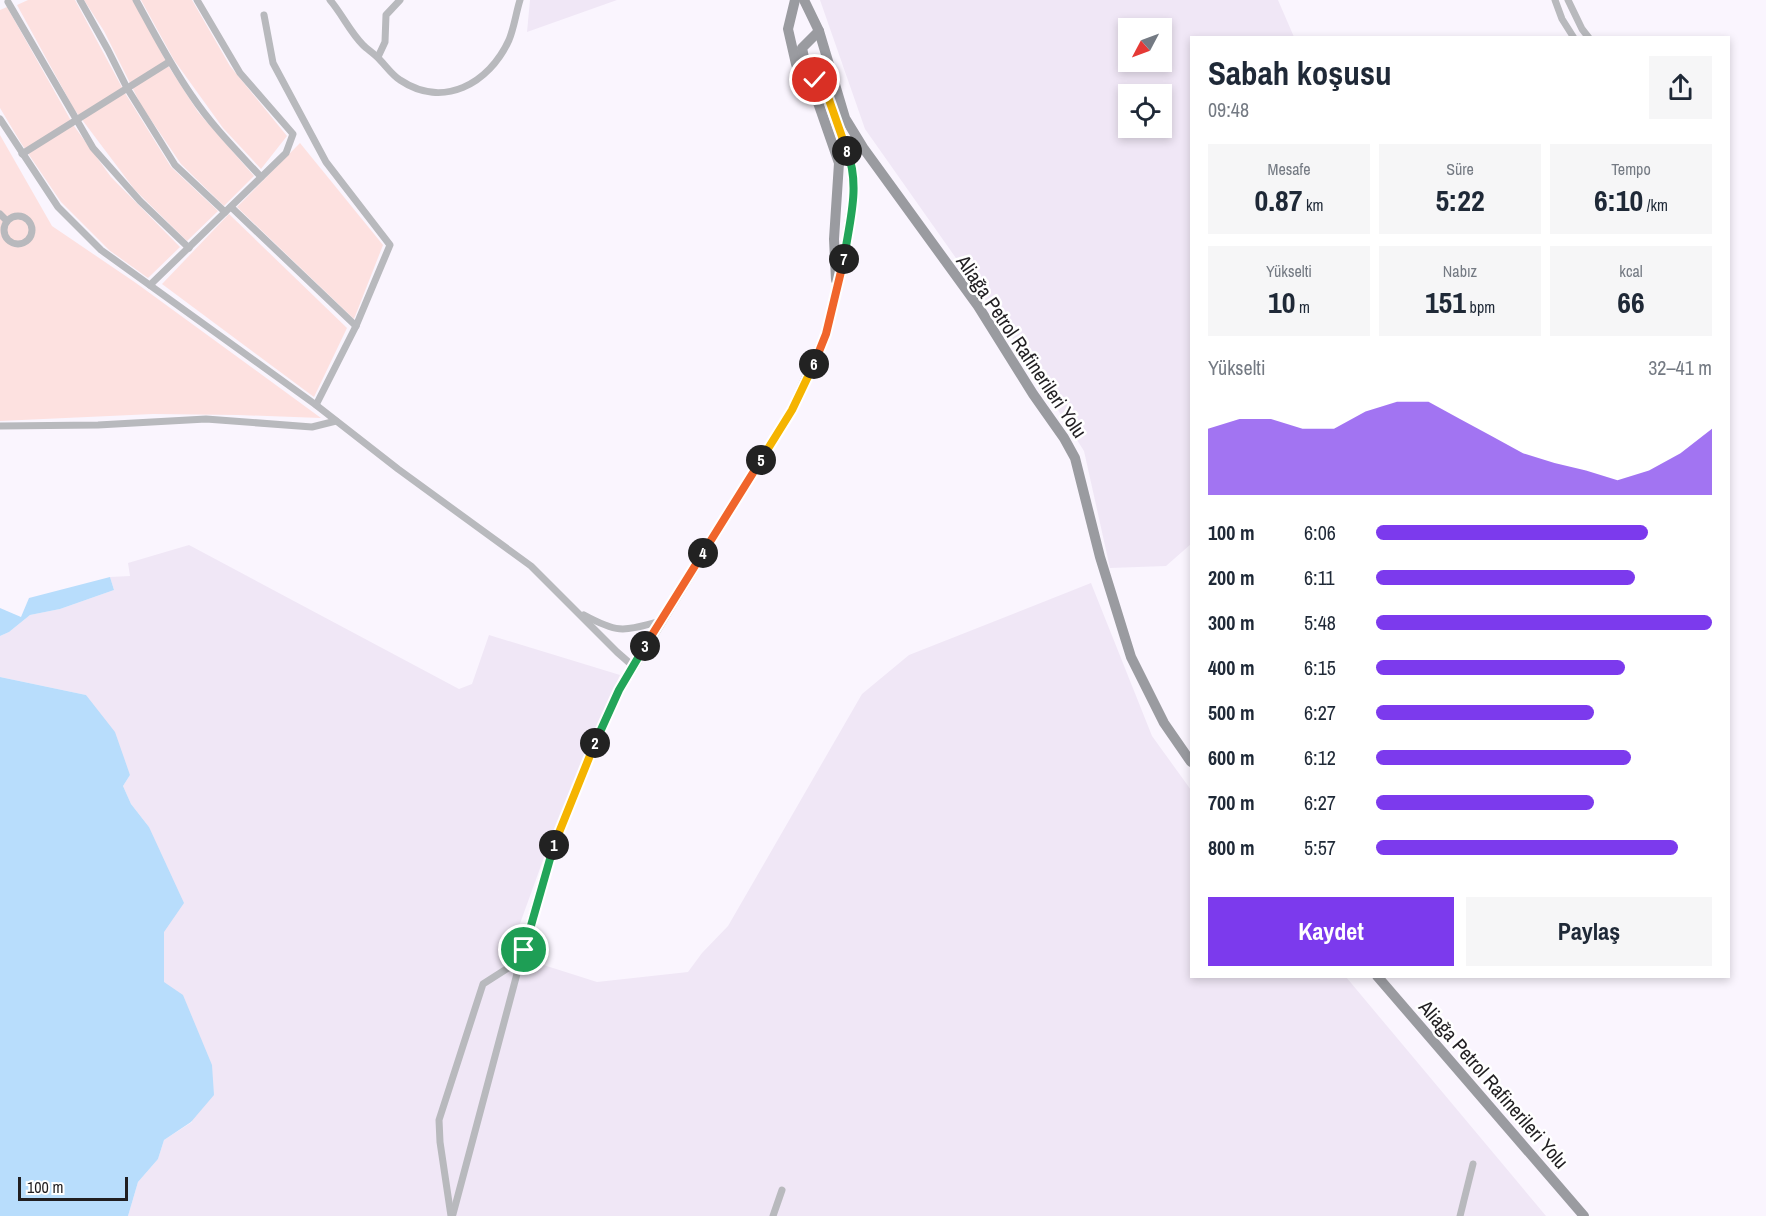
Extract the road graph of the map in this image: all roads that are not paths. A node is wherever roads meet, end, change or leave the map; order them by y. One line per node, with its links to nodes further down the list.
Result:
1 (80, 0): 19 (street)
2 (136, 0): 18 (street)
3 (197, 0): 25 (street)
4 (330, 0): 17 (street)
5 (400, 0): 17 (street)
6 (520, 0): 17 (street)
7 (795, 0): 20 (street)
8 (804, 0): 14 (street, Aliağa Petrol Rafinerileri Yolu)
9 (1555, 0): 15 (street)
10 (1568, 0): 16 (street)
11 (10, 1): 12 (street); 22 (street)
12 (0, 5)
13 (264, 15): 32 (street)
14 (819, 31): 20 (street); 39 (street, Aliağa Petrol Rafinerileri Yolu)
15 (1573, 36)
16 (1587, 36)
17 (378, 57)
18 (170, 62): 19 (street); 25 (street)
19 (127, 88): 22 (street); 26 (street)
20 (827, 111): 23 (street)
21 (0, 119): 24 (street)
22 (77, 120): 24 (street); 29 (street)
23 (840, 147): 31 (street); 31 (street)
24 (22, 154): 30 (street)
25 (261, 177): 26 (street)
26 (228, 210): 29 (street); 32 (street)
27 (0, 214): 28 (street)
28 (7, 221): 28 (street)
29 (189, 248): 30 (street)
30 (150, 285): 33 (street)
31 (836, 289): 37 (street)
32 (356, 326): 33 (street)
33 (316, 405): 34 (street)
34 (336, 421): 35 (street); 36 (street)
35 (0, 426)
36 (578, 612): 37 (street); 38 (street)
37 (661, 621): 38 (street)
38 (633, 666): 40 (street)
39 (1190, 761)
40 (522, 955): 44 (street); 44 (street)
41 (1379, 978): 47 (street, Aliağa Petrol Rafinerileri Yolu)
42 (1473, 1164): 46 (street)
43 (782, 1190): 45 (street)
44 (451, 1216)
45 (773, 1216)
46 (1460, 1216)
47 (1584, 1216)

